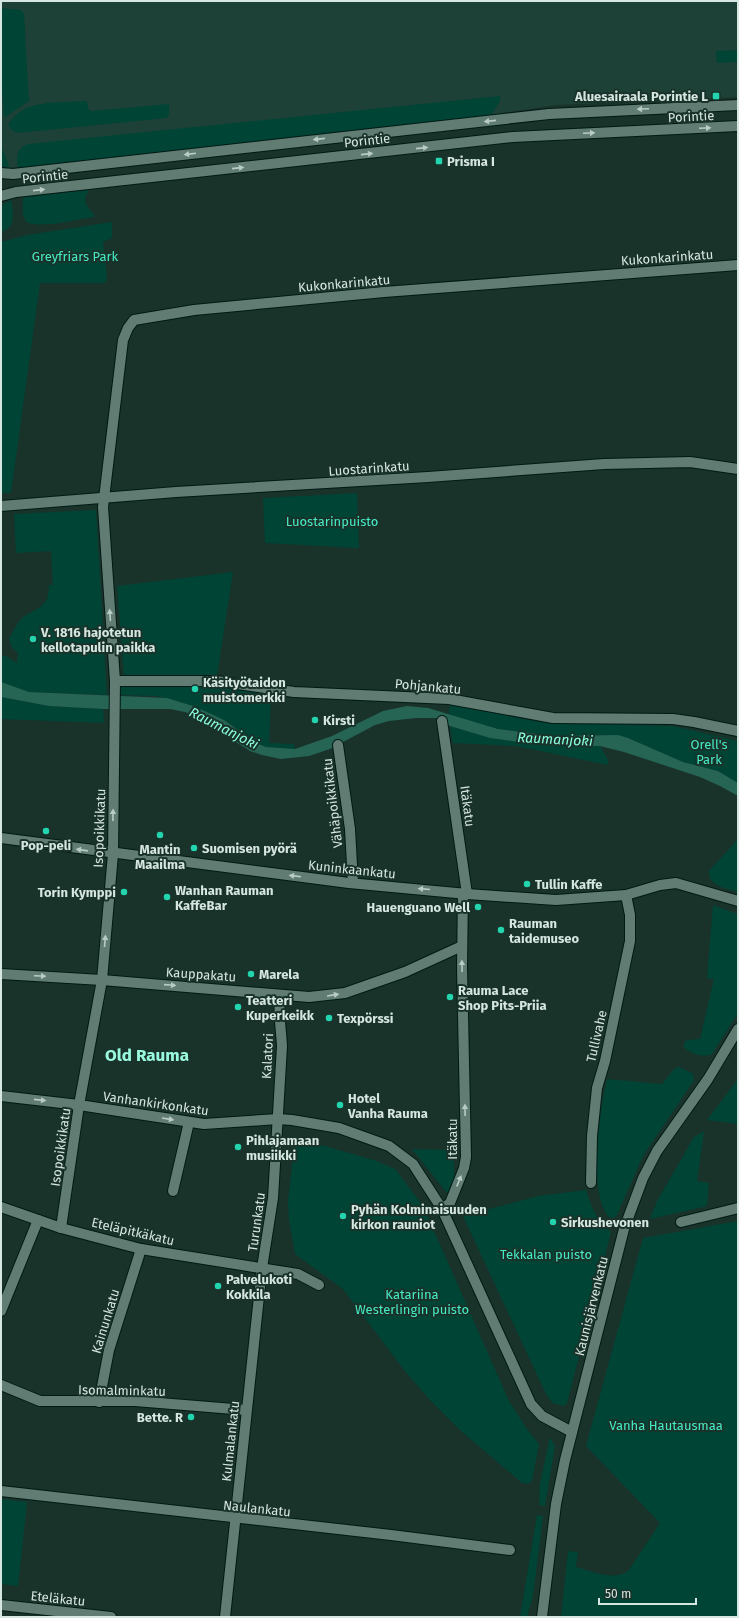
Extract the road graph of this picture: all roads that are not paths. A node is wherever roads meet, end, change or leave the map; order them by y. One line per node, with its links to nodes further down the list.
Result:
1 (738, 105): 3 (street, Porintie, one-way to 3)
2 (738, 126): 4 (street, Porintie, one-way to 2)
3 (1, 173)
4 (1, 196)
5 (738, 265): 7 (street, Kukonkarinkatu)
6 (738, 469): 7 (street, Luostarinkatu)
7 (103, 498): 8 (street, Luostarinkatu); 9 (street, Isopoikkikatu, one-way to 7)
8 (1, 506)
9 (114, 681): 11 (street, Pohjankatu); 14 (street, Isopoikkikatu, one-way to 9)
10 (442, 721): 16 (street, Itäkatu)
11 (738, 731)
12 (338, 745): 15 (street, Vähäpoikkikatu)
13 (1, 838): 14 (street, Kuninkaankatu, one-way to 13)
14 (113, 854): 15 (street, Kuninkaankatu, one-way to 14); 21 (street, Isopoikkikatu, one-way to 14)
15 (353, 883): 16 (street, Kuninkaankatu, one-way to 15)
16 (465, 894): 17 (street, Kuninkaankatu); 19 (street, Itäkatu)
17 (626, 895): 18 (street, Kuninkaankatu); 28 (street, Tullivahe)
18 (738, 901)
19 (462, 946): 22 (street, Kauppakatu, one-way to 19); 32 (street, Itäkatu, one-way to 19)
20 (1, 974): 21 (street, Kauppakatu, one-way to 21)
21 (102, 980): 22 (street, Kauppakatu, one-way to 22); 25 (street, Isopoikkikatu)
22 (280, 995): 26 (street, Kalatori)
23 (738, 1029): 43 (street, Kaunisjärvenkatu)
24 (1, 1096): 25 (street, Vanhankirkonkatu, one-way to 25)
25 (79, 1105): 27 (street, Vanhankirkonkatu, one-way to 27); 35 (street, Isopoikkikatu)
26 (278, 1119): 27 (street, Vanhankirkonkatu); 32 (street, Vanhankirkonkatu); 37 (street, Turunkatu)
27 (189, 1122): 29 (street)
28 (591, 1183)
29 (172, 1191)
30 (1, 1207): 33 (street, Eteläpitkäkatu)
31 (738, 1208): 34 (street)
32 (442, 1209): 43 (street)
33 (38, 1220): 35 (street, Eteläpitkäkatu); 39 (street)
34 (681, 1222)
35 (61, 1228): 36 (street, Eteläpitkäkatu)
36 (141, 1249): 37 (street, Eteläpitkäkatu); 41 (street, Kainunkatu)
37 (262, 1268): 38 (street, Turunkatu); 42 (street, Kulmalankatu)
38 (319, 1285)
39 (1, 1311)
40 (1, 1385): 41 (street, Isomalminkatu)
41 (99, 1402): 42 (street, Isomalminkatu)
42 (246, 1410): 45 (street, Kulmalankatu)
43 (572, 1432): 50 (street, Kaunisjärvenkatu)
44 (1, 1491): 45 (street, Naulankatu)
45 (235, 1518): 46 (street, Naulankatu); 49 (street, Kulmalankatu)
46 (510, 1550)
47 (1, 1605): 48 (street, Eteläkatu)
48 (111, 1617)
49 (225, 1617)
50 (542, 1617)

